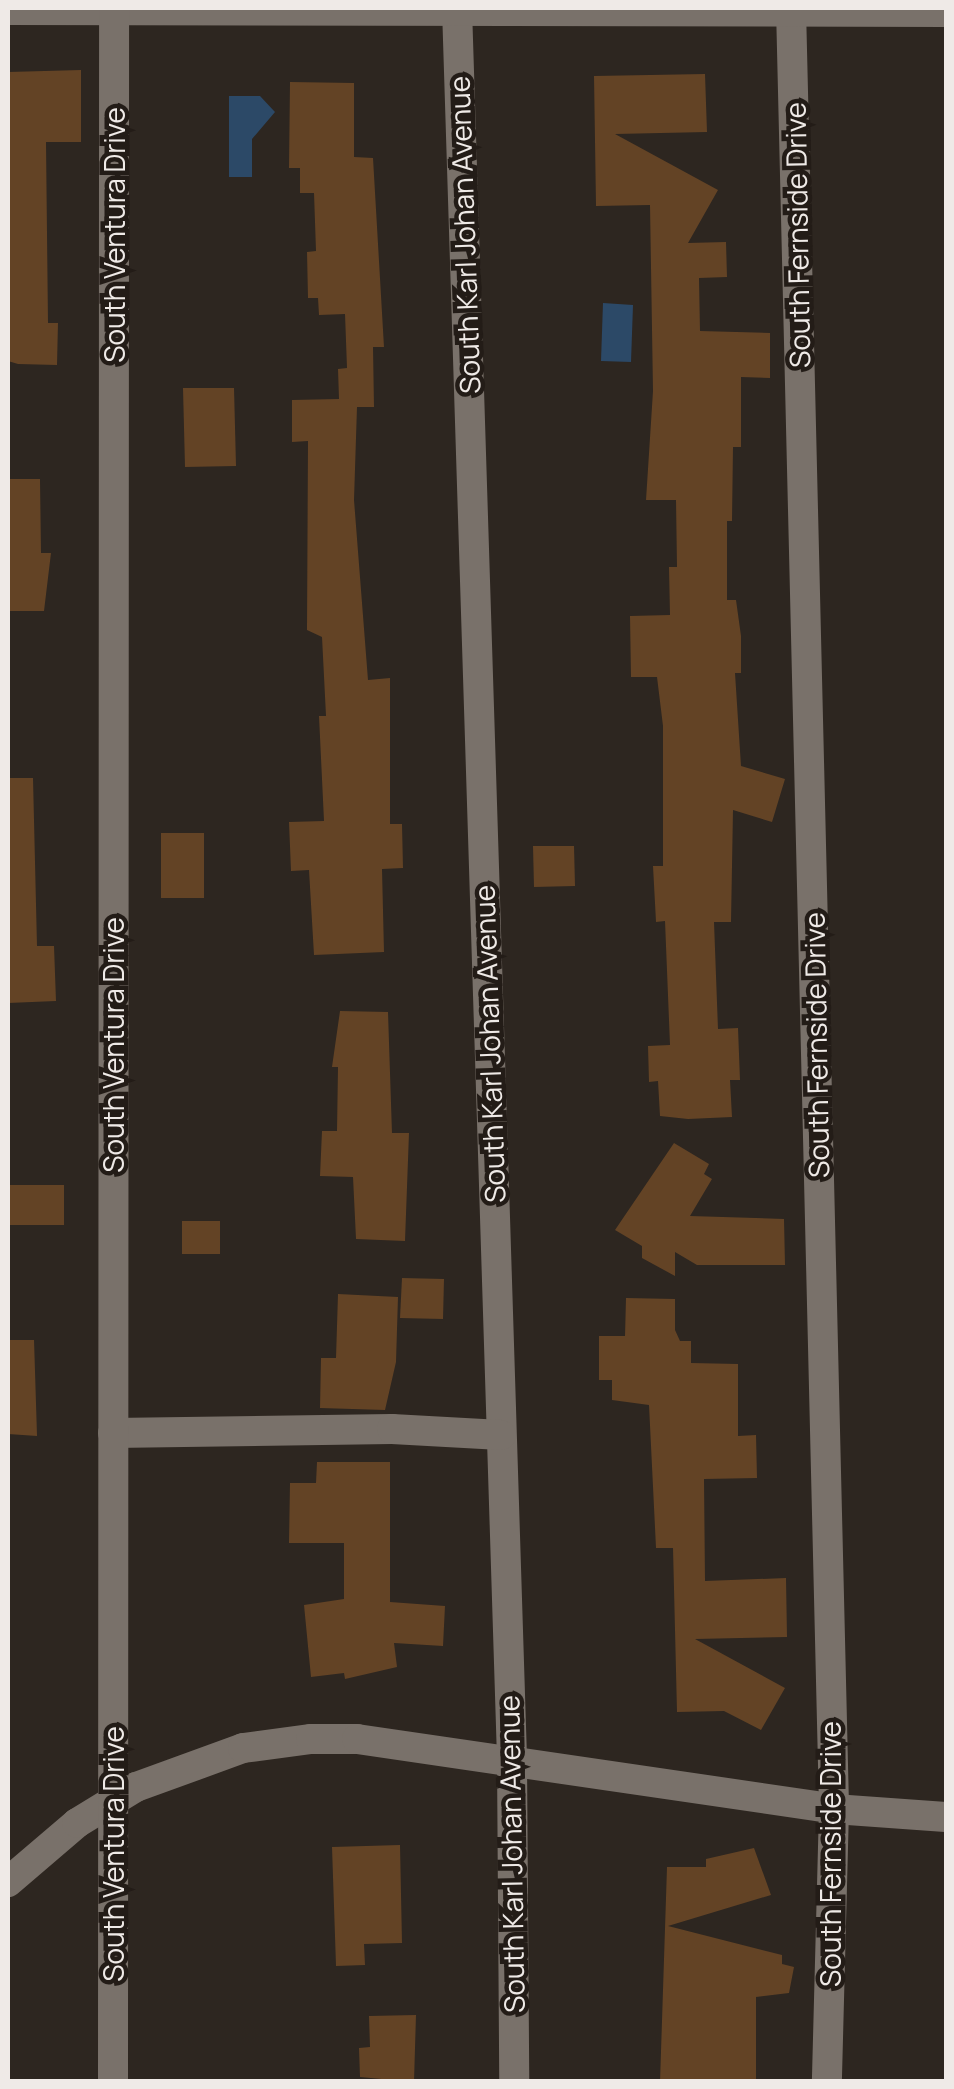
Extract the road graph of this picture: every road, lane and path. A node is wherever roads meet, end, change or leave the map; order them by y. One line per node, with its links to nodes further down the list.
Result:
1 (457, 8): 2 (street); 4 (street); 7 (street, South Karl Johan Avenue)
2 (114, 9): 3 (street); 6 (street, South Ventura Drive)
3 (8, 10)
4 (791, 10): 5 (street); 10 (street, South Fernside Drive)
5 (946, 12)
6 (113, 1433): 7 (street); 9 (street, South Ventura Drive)
7 (502, 1435): 8 (street, South Karl Johan Avenue)
8 (512, 1759): 9 (street); 10 (street); 14 (street, South Karl Johan Avenue)
9 (113, 1800): 12 (street); 13 (street, South Ventura Drive)
10 (834, 1808): 11 (street); 15 (street, South Fernside Drive)
11 (946, 1817)
12 (8, 1882)
13 (112, 2082)
14 (514, 2082)
15 (827, 2082)

